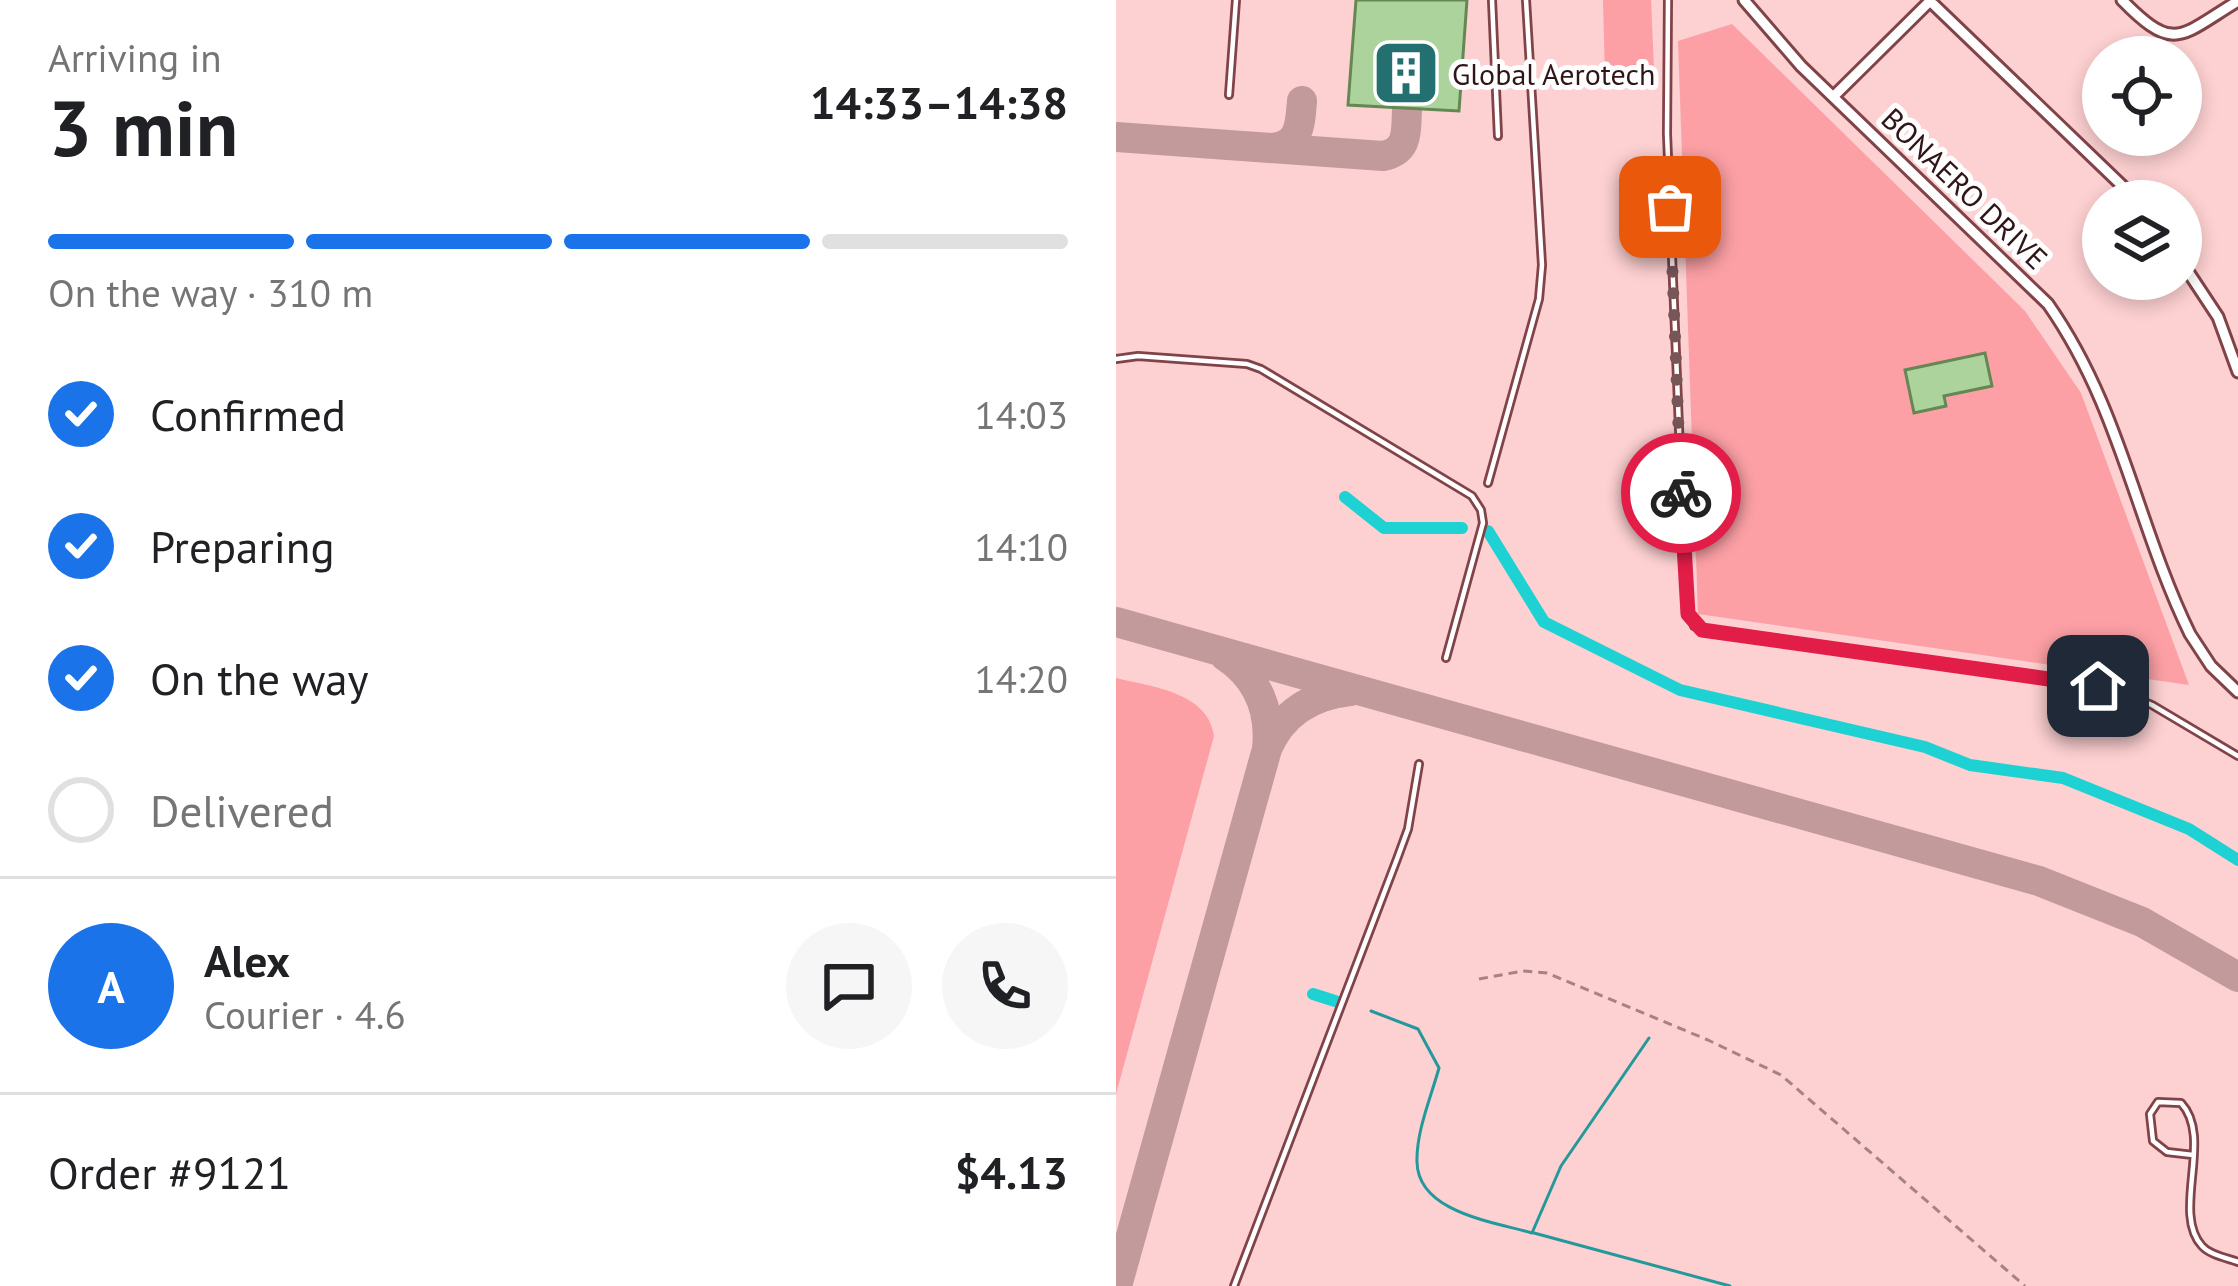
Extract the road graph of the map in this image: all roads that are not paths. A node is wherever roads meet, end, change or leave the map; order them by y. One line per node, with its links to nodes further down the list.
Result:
1 (1236, 0): 9 (lane)
2 (1492, 0): 11 (lane)
3 (1526, 0): 16 (lane)
4 (1668, 0): 19 (lane)
5 (1744, 0): 10 (street, BONAERO DRIVE)
6 (1931, 0): 10 (street); 12 (street)
7 (2122, 0): 8 (street)
8 (2238, 1)
9 (1229, 95)
10 (1834, 96): 18 (street, BONAERO DRIVE)
11 (1498, 136)
12 (2116, 180)
13 (2202, 292): 15 (street)
14 (1116, 359): 17 (lane)
15 (2238, 372)
16 (1488, 483)
17 (1446, 658)
18 (2238, 692)
19 (2238, 756)
20 (1419, 764): 23 (lane)
21 (2193, 1155): 21 (lane); 22 (lane)
22 (2238, 1262)
23 (1234, 1286)

